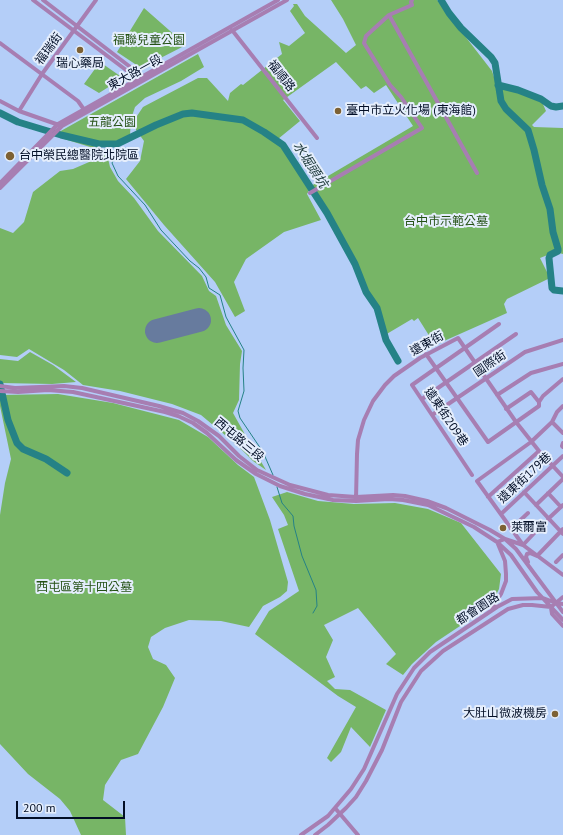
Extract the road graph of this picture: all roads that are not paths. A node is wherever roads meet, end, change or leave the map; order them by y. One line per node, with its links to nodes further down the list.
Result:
1 (33, 0): 11 (street)
2 (43, 0): 9 (street)
3 (96, 0): 9 (street, 福瑞街)
4 (278, 0): 8 (street, 東大路一段)
5 (287, 0): 8 (street, 東大路一段)
6 (412, 0): 7 (street)
7 (390, 15): 22 (street); 25 (street)
8 (253, 17): 10 (street, 東大路一段)
9 (78, 27): 11 (street, 福瑞街); 14 (street)
10 (231, 29): 14 (street, 東大路一段); 21 (street, 福順路)
11 (74, 32): 13 (street, 福瑞街); 15 (street)
12 (0, 43): 13 (street)
13 (42, 74): 17 (street, 福瑞街); 18 (street)
14 (143, 78): 15 (street); 18 (street, 東大路一段)
15 (137, 79): 18 (street, 東大路一段)
16 (0, 101): 17 (street)
17 (19, 111): 19 (street)
18 (85, 111): 19 (street, 東大路一段)
19 (60, 125): 20 (street, 東大路一段)
20 (55, 130): 23 (street); 24 (street)
21 (317, 138)
22 (477, 173)
23 (0, 183)
24 (0, 188)
25 (310, 193)
26 (499, 324): 29 (street, 遠東街209巷)
27 (516, 334): 31 (street)
28 (563, 340): 34 (street, 國際街)
29 (465, 348): 30 (street, 遠東街); 31 (street, 遠東街); 33 (street, 遠東街209巷)
30 (426, 354): 33 (street); 60 (street, 遠東街)
31 (475, 362): 34 (street, 遠東街); 36 (street)
32 (563, 364): 39 (street)
33 (436, 368): 36 (street); 41 (street, 遠東街209巷)
34 (486, 378): 39 (street, 遠東街); 40 (street, 國際街)
35 (563, 378): 42 (street)
36 (446, 382): 40 (street); 41 (street)
37 (2, 386): 60 (street, 西屯路三段)
38 (0, 391): 60 (street, 西屯路三段)
39 (497, 395): 44 (street, 遠東街)
40 (458, 398): 45 (street, 國際街); 46 (street)
41 (422, 400): 45 (street, 遠東街209巷)
42 (539, 404): 44 (street); 46 (street)
43 (563, 406): 47 (street)
44 (506, 409): 46 (street, 遠東街)
45 (432, 415): 55 (street, 遠東街209巷)
46 (516, 422): 49 (street, 遠東街)
47 (552, 422): 48 (street); 49 (street)
48 (563, 433)
49 (531, 442): 52 (street, 遠東街); 59 (street)
50 (563, 443): 51 (street)
51 (563, 447)
52 (539, 451): 54 (street, 遠東街); 59 (street)
53 (563, 456): 54 (street, 遠東街179巷)
54 (552, 466): 56 (street, 遠東街); 57 (street, 遠東街179巷)
55 (472, 475)
56 (563, 478): 58 (street)
57 (524, 492): 61 (street); 64 (street, 遠東街179巷)
58 (548, 493): 61 (street); 62 (street)
59 (488, 498): 64 (street)
60 (356, 499): 69 (street, 西屯路三段); 70 (street, 西屯路三段)
61 (536, 505): 65 (street)
62 (562, 506): 65 (street)
63 (528, 513): 67 (street)
64 (501, 514): 67 (street)
65 (548, 519): 68 (street)
66 (540, 527): 71 (street)
67 (511, 529): 71 (street)
68 (562, 531): 73 (street)
69 (505, 539): 70 (street); 71 (street); 75 (street)
70 (497, 542): 78 (street, 西屯路三段); 83 (street)
71 (523, 545): 73 (street)
72 (563, 555): 74 (street)
73 (537, 556): 75 (street); 76 (street)
74 (556, 562)
75 (530, 567): 79 (street)
76 (563, 575)
77 (563, 597): 79 (street)
78 (543, 598): 79 (street, 都會園路); 81 (street, 西屯路三段); 83 (street, 都會園路)
79 (556, 603): 80 (street, 都會園路); 81 (street); 82 (street)
80 (563, 604)
81 (551, 607): 84 (street); 85 (street); 87 (street, 都會園路)
82 (563, 612)
83 (488, 613): 86 (street, 都會園路)
84 (563, 620)
85 (563, 626)
86 (335, 808): 87 (street); 88 (street, 都會園路)
87 (341, 814): 89 (street, 都會園路); 90 (street)
88 (301, 835)
89 (315, 835)
90 (358, 835)

